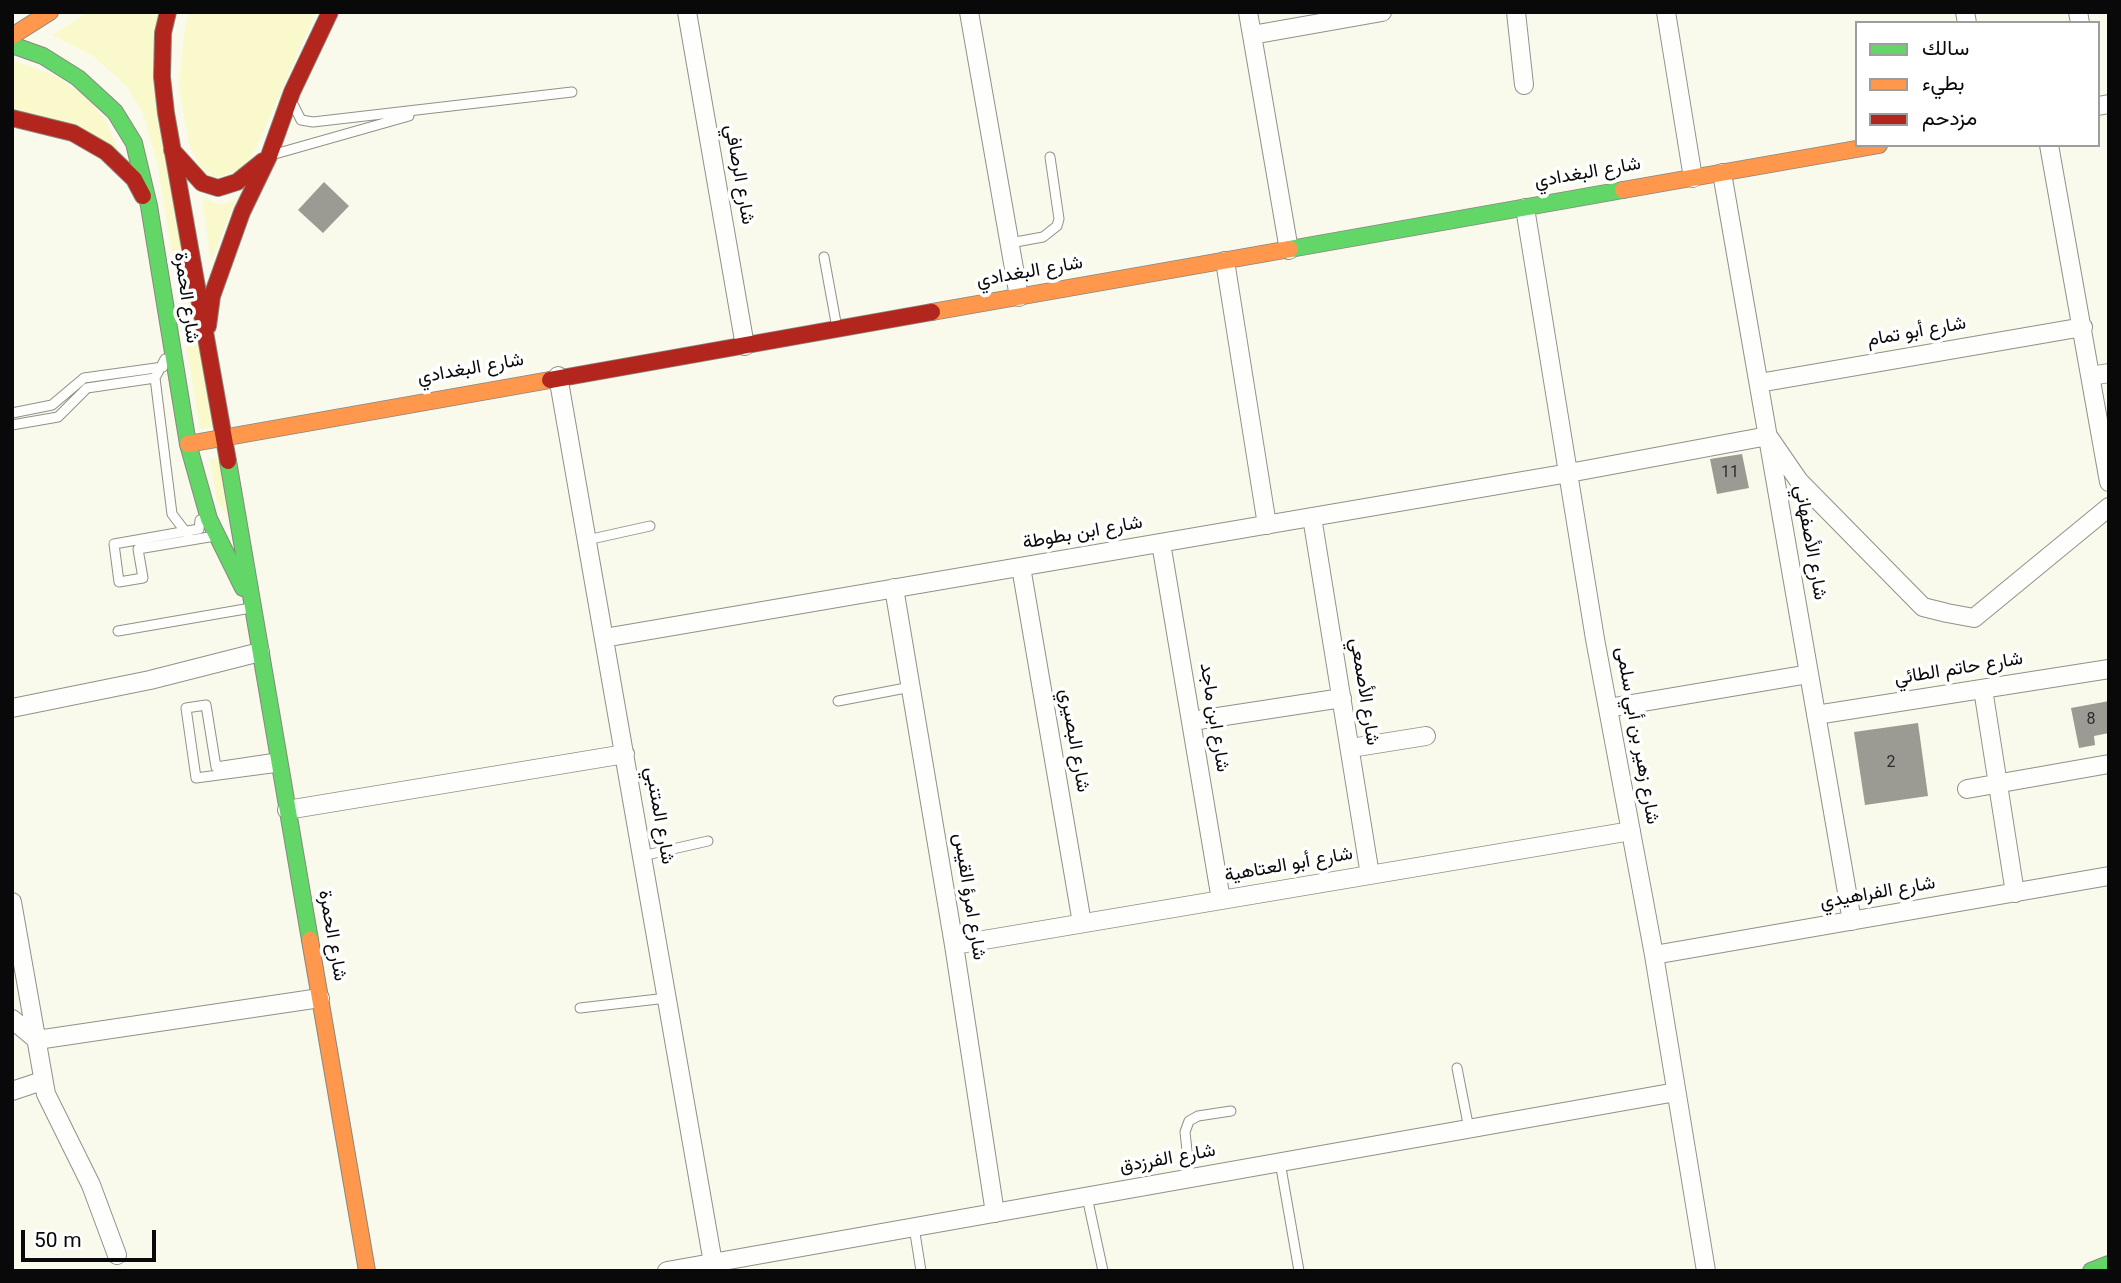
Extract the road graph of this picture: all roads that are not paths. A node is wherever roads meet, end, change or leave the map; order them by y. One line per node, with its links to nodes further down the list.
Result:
1 (50, 12): 11 (street)
2 (168, 12): 20 (street, شارع الحمرة)
3 (330, 12): 14 (street)
4 (687, 12): 35 (street, شارع الرصافي)
5 (969, 12): 27 (street)
6 (1248, 12): 10 (street)
7 (1382, 12): 10 (street)
8 (1516, 12): 13 (street)
9 (1666, 12): 24 (street)
10 (1252, 35): 28 (street)
11 (12, 36)
12 (12, 45): 25 (street, شارع الحمرة)
13 (1524, 85)
14 (292, 92): 16 (lane); 21 (street)
15 (572, 92): 16 (lane)
16 (435, 109): 21 (lane)
17 (12, 118): 25 (street)
18 (1868, 147): 23 (street, شارع البغدادي)
19 (2049, 147): 32 (street)
20 (172, 150): 21 (street); 36 (street, شارع الحمرة)
21 (269, 156): 36 (street)
22 (1050, 157): 27 (lane)
23 (1722, 173): 24 (street, شارع البغدادي); 41 (street, شارع الأصفهاني)
24 (1693, 178): 26 (street, شارع البغدادي)
25 (149, 206): 34 (street, شارع الحمرة)
26 (1525, 208): 28 (street, شارع البغدادي); 47 (street, شارع زهير بن أبي سلمى)
27 (1010, 243): 31 (street)
28 (1289, 250): 30 (street, شارع البغدادي)
29 (824, 257): 33 (lane)
30 (1225, 261): 31 (street, شارع البغدادي); 52 (street)
31 (1019, 297): 33 (street, شارع البغدادي)
32 (2083, 327): 38 (street); 41 (street, شارع أبو تمام)
33 (838, 330): 35 (street, شارع البغدادي)
34 (169, 344): 37 (lane); 46 (street, شارع الحمرة)
35 (745, 346): 39 (street, شارع البغدادي)
36 (205, 352): 44 (street, شارع الحمرة)
37 (163, 367): 40 (lane); 42 (lane)
38 (2100, 374): 48 (street)
39 (558, 376): 44 (street, شارع البغدادي); 56 (street, شارع المتنبي)
40 (155, 378): 43 (lane); 54 (lane)
41 (1759, 383): 45 (street, شارع الأصفهاني)
42 (12, 413)
43 (12, 425)
44 (223, 436): 46 (street, شارع البغدادي); 60 (street, شارع الحمرة)
45 (1768, 436): 47 (street, شارع ابن بطوطة); 50 (street); 65 (street, شارع الأصفهاني)
46 (188, 444): 49 (street, شارع الحمرة)
47 (1569, 473): 51 (street, شارع ابن بطوطة); 71 (street, شارع زهير بن أبي سلمى)
48 (2109, 482)
49 (201, 494): 54 (lane); 55 (street, شارع الحمرة)
50 (2109, 508)
51 (1312, 517): 52 (street, شارع ابن بطوطة); 68 (street, شارع الأصمعي)
52 (1267, 525): 57 (street, شارع ابن بطوطة)
53 (650, 526): 56 (lane)
54 (188, 535): 54 (lane); 55 (lane)
55 (217, 536): 60 (street, شارع الحمرة)
56 (587, 540): 62 (street, شارع المتنبي)
57 (1161, 543): 58 (street, شارع ابن بطوطة); 73 (street, شارع ابن ماجد)
58 (1021, 567): 59 (street, شارع ابن بطوطة); 91 (street, شارع البصيري)
59 (894, 588): 62 (street, شارع ابن بطوطة); 66 (street, شارع امرؤ القيس)
60 (253, 608): 61 (lane); 63 (street, شارع الحمرة)
61 (118, 631)
62 (604, 638): 76 (street, شارع المتنبي)
63 (260, 652): 70 (street); 77 (street, شارع الحمرة)
64 (2109, 669): 67 (street, شارع حاتم الطائي)
65 (1809, 674): 71 (street); 72 (street, شارع الأصفهاني)
66 (911, 687): 69 (lane); 92 (street, شارع امرؤ القيس)
67 (1983, 689): 72 (street, شارع حاتم الطائي); 79 (street)
68 (1342, 698): 73 (street); 75 (street, شارع الأصمعي)
69 (838, 701)
70 (12, 708)
71 (1608, 708): 82 (street, شارع زهير بن أبي سلمى)
72 (1816, 715): 90 (street, شارع الأصفهاني)
73 (1192, 722): 88 (street, شارع ابن ماجد)
74 (1426, 736): 75 (street)
75 (1350, 748): 85 (street, شارع الأصمعي)
76 (625, 754): 81 (street); 84 (street, شارع المتنبي)
77 (279, 762): 77 (lane); 81 (street, شارع الحمرة)
78 (2109, 764): 79 (street)
79 (1998, 783): 80 (street); 87 (street)
80 (1967, 789)
81 (287, 810): 94 (street, شارع الحمرة)
82 (1631, 831): 85 (street, شارع أبو العتاهية); 93 (street, شارع زهير بن أبي سلمى)
83 (708, 841): 84 (lane)
84 (642, 856): 95 (street, شارع المتنبي)
85 (1370, 875): 88 (street, شارع أبو العتاهية)
86 (2109, 876): 87 (street, شارع الفراهيدي)
87 (2015, 893): 90 (street, شارع الفراهيدي)
88 (1221, 900): 91 (street, شارع أبو العتاهية)
89 (12, 902): 98 (street)
90 (1852, 921): 93 (street, شارع الفراهيدي)
91 (1082, 923): 92 (street, شارع أبو العتاهية)
92 (954, 945): 108 (street, شارع امرؤ القيس)
93 (1654, 956): 102 (street, شارع زهير بن أبي سلمى)
94 (320, 998): 98 (street); 113 (street, شارع الحمرة)
95 (667, 998): 96 (lane); 111 (street, شارع المتنبي)
96 (580, 1008)
97 (12, 1019): 98 (street)
98 (37, 1040): 100 (street)
99 (1457, 1068): 104 (lane)
100 (42, 1081): 101 (street); 110 (street)
101 (12, 1091)
102 (1676, 1092): 104 (street, شارع الفرزدق); 118 (street, شارع زهير بن أبي سلمى)
103 (1231, 1111): 106 (lane)
104 (1469, 1129): 105 (street, شارع الفرزدق)
105 (1280, 1162): 106 (street, شارع الفرزدق); 117 (lane)
106 (1190, 1178): 107 (street, شارع الفرزدق)
107 (1087, 1197): 108 (street, شارع الفرزدق); 116 (lane)
108 (995, 1213): 109 (street, شارع الفرزدق)
109 (914, 1227): 111 (street, شارع الفرزدق); 115 (lane)
110 (117, 1255)
111 (713, 1263): 114 (street, شارع الفرزدق)
112 (2109, 1264): 119 (street)
113 (367, 1271)
114 (667, 1271)
115 (921, 1271)
116 (1103, 1271)
117 (1299, 1271)
118 (1706, 1271)
119 (2091, 1271)

